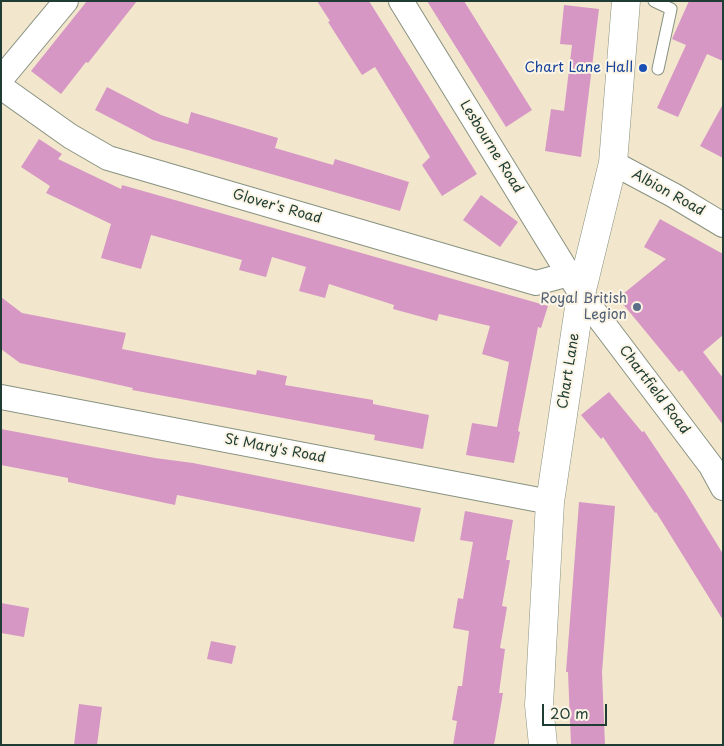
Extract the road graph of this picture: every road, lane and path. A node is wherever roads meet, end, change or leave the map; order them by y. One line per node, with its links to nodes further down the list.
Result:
1 (401, 1): 10 (street, Lesbourne Road)
2 (626, 1): 8 (street, Chart Lane)
3 (654, 1): 5 (lane)
4 (60, 3): 6 (street)
5 (658, 69)
6 (1, 80)
7 (1, 87): 10 (street, Glover's Road)
8 (613, 163): 9 (street, Albion Road); 10 (street, Chart Lane)
9 (723, 225)
10 (575, 284): 12 (street, Chartfield Road); 13 (street, Chart Lane)
11 (1, 396): 13 (street, St Mary's Road)
12 (723, 488)
13 (550, 502): 14 (street, Chart Lane)
14 (543, 745)

